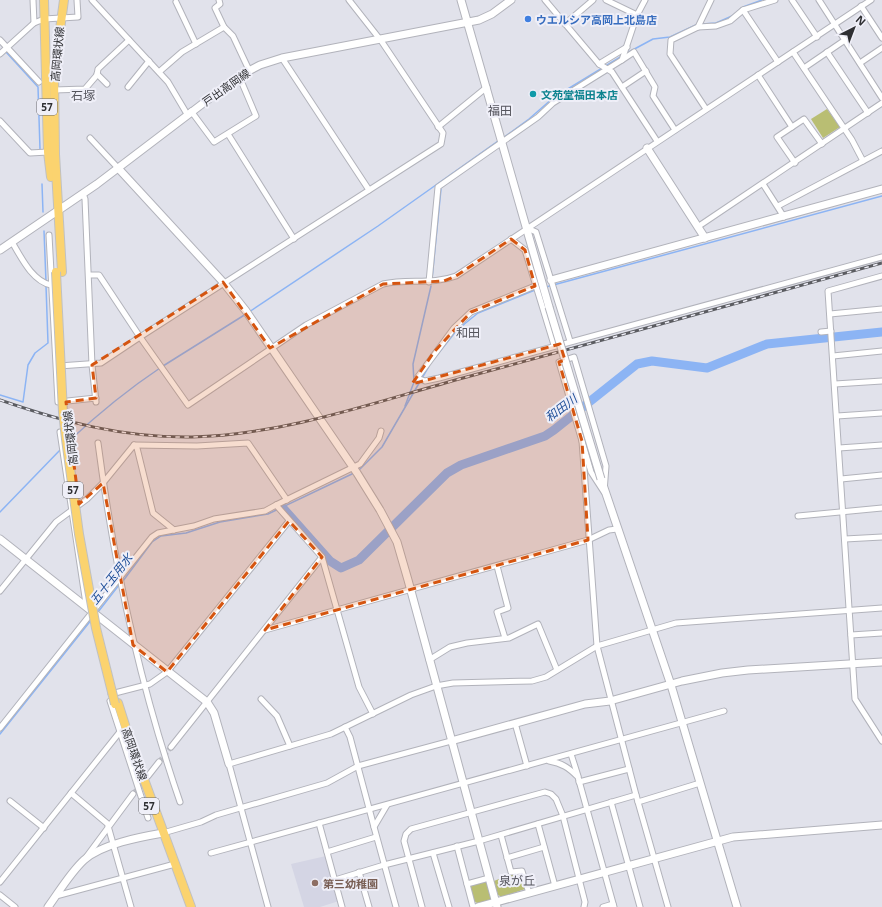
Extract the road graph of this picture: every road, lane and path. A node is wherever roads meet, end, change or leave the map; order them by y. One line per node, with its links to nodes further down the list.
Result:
1 (33, 0): 26 (street)
2 (44, 0): 24 (main road, 高岡環状線 / 57)
3 (64, 0): 23 (main road, 高岡環状線 / 57)
4 (78, 0): 23 (street)
5 (92, 0): 35 (street)
6 (219, 0): 30 (street)
7 (350, 0): 32 (street)
8 (461, 0): 25 (street)
9 (510, 0): 25 (street, 戸出高岡線)
10 (545, 0): 27 (street)
11 (593, 0): 27 (street)
12 (606, 0): 22 (street)
13 (645, 0): 22 (street)
14 (711, 0): 29 (street)
15 (775, 0): 21 (street)
16 (792, 0): 31 (street)
17 (818, 0): 28 (street)
18 (871, 0): 20 (street)
19 (176, 2): 37 (street)
20 (861, 6): 28 (street); 33 (street)
21 (743, 10): 29 (street); 47 (street)
22 (637, 16): 40 (street)
23 (61, 18): 24 (street); 62 (main road, 高岡環状線 / 57)
24 (44, 19): 26 (street); 80 (main road, 高岡環状線 / 57)
25 (467, 22): 32 (street, 戸出高岡線); 60 (street)
26 (34, 23): 38 (street)
27 (565, 24): 49 (street)
28 (834, 24): 31 (street); 36 (street)
29 (698, 26): 65 (street)
30 (224, 27): 37 (street); 51 (street)
31 (817, 37): 41 (street)
32 (380, 38): 44 (street, 戸出高岡線); 69 (street)
33 (882, 38)
34 (0, 40): 38 (street)
35 (129, 40): 46 (street); 54 (street)
36 (845, 40): 42 (street); 48 (street)
37 (196, 44): 53 (street)
38 (7, 48): 43 (street); 57 (street)
39 (882, 48): 48 (street)
40 (627, 49): 45 (street); 49 (street)
41 (793, 52): 47 (street); 50 (street)
42 (827, 52): 50 (street); 67 (street)
43 (0, 54)
44 (282, 58): 51 (street, 戸出高岡線); 86 (street)
45 (623, 58): 49 (street); 52 (street)
46 (149, 61): 53 (street); 59 (street)
47 (778, 62): 55 (street)
48 (860, 63): 63 (street)
49 (602, 66): 61 (street); 75 (street)
50 (804, 68): 71 (street)
51 (249, 70): 56 (street, 戸出高岡線)
52 (646, 71): 61 (street); 72 (street)
53 (159, 72): 66 (street)
54 (97, 74): 58 (street); 62 (street)
55 (758, 75): 65 (street); 70 (street)
56 (239, 76): 66 (street, 戸出高岡線); 73 (street)
57 (39, 82)
58 (107, 84)
59 (128, 87)
60 (487, 87): 69 (street); 75 (street)
61 (622, 87): 76 (street)
62 (54, 90): 89 (main road, 高岡環状線 / 57)
63 (882, 98)
64 (882, 103): 67 (street)
65 (706, 109): 72 (street)
66 (189, 113): 73 (street); 83 (street, 戸出高岡線)
67 (868, 113): 71 (street)
68 (0, 121): 80 (street)
69 (438, 127): 86 (street)
70 (792, 127): 77 (street); 82 (street)
71 (845, 129): 77 (street); 81 (street)
72 (675, 130): 76 (street)
73 (228, 134): 95 (street)
74 (90, 138): 83 (street)
75 (502, 139): 92 (street); 104 (street)
76 (657, 141): 78 (street)
77 (822, 144): 82 (street)
78 (647, 148): 91 (street); 92 (street)
79 (882, 151): 81 (street)
80 (48, 152): 89 (main road, 高岡環状線 / 57)
81 (863, 161): 88 (street)
82 (795, 163): 84 (street)
83 (118, 168): 87 (street, 戸出高岡線); 103 (street)
84 (763, 184): 88 (street); 91 (street)
85 (882, 189): 90 (street)
86 (368, 190): 95 (street)
87 (83, 194): 89 (street, 戸出高岡線); 100 (street)
88 (778, 206): 90 (street)
89 (56, 213): 97 (street, 戸出高岡線); 223 (main road, 高岡環状線 / 57, bridge)
90 (784, 217): 94 (street)
91 (699, 226): 94 (street)
92 (527, 228): 96 (street); 102 (street); 136 (street, bridge)
93 (49, 235): 105 (street)
94 (705, 238): 102 (street)
95 (294, 239): 103 (street)
96 (511, 239): 104 (street); 106 (street)
97 (12, 242): 98 (street, 戸出高岡線); 105 (street)
98 (0, 250)
99 (882, 257): 114 (street)
100 (89, 275): 113 (street); 119 (street)
101 (882, 276): 110 (street)
102 (551, 281): 107 (street)
103 (223, 282): 113 (street); 116 (street)
104 (429, 282): 116 (street)
105 (51, 285): 120 (street)
106 (536, 286): 109 (street); 115 (street)
107 (560, 307): 109 (street); 114 (street)
108 (882, 310): 110 (street)
109 (544, 312): 115 (street)
110 (830, 314): 112 (street)
111 (821, 332): 112 (street)
112 (831, 332): 118 (street)
113 (140, 337): 116 (street); 119 (street)
114 (570, 341): 115 (street)
115 (554, 345)
116 (270, 348): 132 (street)
117 (882, 351): 118 (street)
118 (833, 356): 122 (street)
119 (92, 365): 120 (street); 120 (street)
120 (55, 366)
121 (882, 381): 122 (street)
122 (835, 384): 124 (street)
123 (882, 413): 124 (street)
124 (837, 416): 131 (street)
125 (381, 431): 132 (street)
126 (60, 432): 140 (street)
127 (582, 441): 136 (street); 136 (street); 149 (street)
128 (98, 443): 135 (street)
129 (134, 445): 135 (street); 137 (street); 145 (street)
130 (882, 445): 131 (street)
131 (839, 448): 134 (street)
132 (355, 470): 137 (street); 154 (street)
133 (882, 475): 134 (street)
134 (841, 479): 141 (street)
135 (103, 483): 140 (street); 153 (street)
136 (604, 492): 144 (street)
137 (287, 500): 138 (street)
138 (279, 508): 143 (street); 145 (street)
139 (882, 508): 141 (street)
140 (71, 510): 151 (street); 156 (street)
141 (842, 513): 142 (street); 148 (street)
142 (798, 516)
143 (289, 521): 150 (street); 172 (street)
144 (617, 529): 149 (street); 162 (street)
145 (174, 530): 153 (street)
146 (882, 537): 148 (street)
147 (0, 539): 151 (street)
148 (845, 539): 159 (street)
149 (588, 540): 152 (street); 167 (street)
150 (322, 557): 158 (street); 161 (street)
151 (26, 559): 155 (street); 160 (street)
152 (497, 566): 154 (street); 165 (street)
153 (119, 579): 160 (street); 166 (street)
154 (410, 590): 158 (street); 168 (street)
155 (0, 591)
156 (86, 604)
157 (882, 608): 159 (street)
158 (335, 610): 161 (street); 181 (street)
159 (850, 610): 162 (street); 164 (street)
160 (91, 615): 166 (street); 176 (street); 185 (street)
161 (265, 630): 179 (street)
162 (652, 631): 167 (street); 173 (street)
163 (882, 634): 164 (street)
164 (851, 635): 170 (street)
165 (505, 638): 168 (street); 171 (street)
166 (133, 645): 172 (street); 174 (street)
167 (597, 646): 171 (street); 178 (street)
168 (429, 660): 175 (street)
169 (882, 662): 170 (street)
170 (853, 664): 173 (street); 189 (street)
171 (557, 670): 175 (street)
172 (167, 672): 174 (street); 179 (street)
173 (671, 685): 178 (street); 183 (street)
174 (144, 686): 176 (street); 207 (street)
175 (436, 686): 181 (street); 187 (street)
176 (109, 695): 186 (street)
177 (261, 699): 190 (street)
178 (610, 701): 182 (street); 188 (street)
179 (206, 702): 191 (street); 195 (street)
180 (724, 711): 183 (street)
181 (373, 714): 184 (street)
182 (515, 722): 187 (street); 197 (street)
183 (682, 723): 188 (street); 202 (street)
184 (345, 727): 190 (street); 196 (street)
185 (0, 728)
186 (119, 733): 203 (street); 216 (street)
187 (451, 741): 196 (street); 201 (street)
188 (621, 741): 192 (street); 198 (street)
189 (882, 741)
190 (290, 746): 195 (street)
191 (171, 747)
192 (571, 754): 193 (street); 200 (street)
193 (546, 760): 197 (street); 200 (street)
194 (159, 762): 199 (street)
195 (229, 764): 211 (street)
196 (358, 766): 211 (street); 213 (street)
197 (527, 766): 201 (street)
198 (629, 769): 200 (street); 205 (street)
199 (148, 776)
200 (579, 780): 212 (street)
201 (464, 783): 210 (street); 214 (street)
202 (700, 783): 209 (street); 226 (street)
203 (71, 793): 220 (street); 222 (street)
204 (133, 794): 220 (street)
205 (636, 795): 208 (street); 209 (street)
206 (10, 801): 222 (street)
207 (180, 802)
208 (611, 802): 212 (street); 241 (street)
209 (638, 802): 237 (street)
210 (387, 805): 213 (street); 221 (street)
211 (242, 808): 223 (street); 228 (street)
212 (587, 809): 215 (street); 243 (street)
213 (369, 810): 217 (street); 221 (street)
214 (471, 812): 215 (street); 227 (street); 235 (street)
215 (563, 816): 218 (street); 246 (street)
216 (148, 818)
217 (319, 823): 228 (street); 232 (street)
218 (538, 824): 224 (street); 231 (street)
219 (882, 825): 226 (street)
220 (109, 826): 229 (street); 238 (street)
221 (374, 827): 225 (street)
222 (44, 828): 248 (street)
223 (161, 833): 229 (street); 239 (main road, 高岡環状線 / 57)
224 (501, 835): 227 (street); 236 (street)
225 (376, 837): 232 (street); 240 (street)
226 (718, 840): 237 (street); 273 (street)
227 (479, 841): 230 (street); 244 (street)
228 (251, 844): 234 (street); 261 (street)
229 (114, 845): 238 (street); 245 (street)
230 (457, 846): 233 (street); 249 (street)
231 (544, 848): 236 (street); 250 (street)
232 (327, 852): 247 (street)
233 (433, 852): 235 (street); 266 (street)
234 (211, 853)
235 (409, 858): 240 (street); 265 (street)
236 (507, 858): 251 (street)
237 (655, 859): 241 (street); 272 (street)
238 (83, 861): 253 (street)
239 (173, 864): 245 (street); 259 (main road, 高岡環状線 / 57); 260 (main road, 高岡環状線 / 57)
240 (384, 865): 242 (street); 264 (street)
241 (628, 866): 243 (street); 271 (street)
242 (359, 872): 247 (street); 263 (street)
243 (605, 872): 246 (street); 255 (street)
244 (489, 878): 249 (street); 254 (street)
245 (123, 879): 253 (street); 258 (street)
246 (579, 879): 250 (street); 269 (street)
247 (335, 880): 262 (street)
248 (0, 882)
249 (467, 884): 267 (street)
250 (555, 886): 251 (street)
251 (529, 893): 254 (street)
252 (0, 895): 256 (street)
253 (56, 896): 257 (street)
254 (496, 904): 268 (street)
255 (613, 906): 270 (street)
256 (16, 907)
257 (48, 907)
258 (131, 907)
259 (187, 907)
260 (191, 907)
261 (268, 907)
262 (342, 907)
263 (369, 907)
264 (396, 907)
265 (422, 907)
266 (449, 907)
267 (473, 907)
268 (478, 907)
269 (584, 907)
270 (603, 907)
271 (640, 907)
272 (668, 907)
273 (737, 907)

